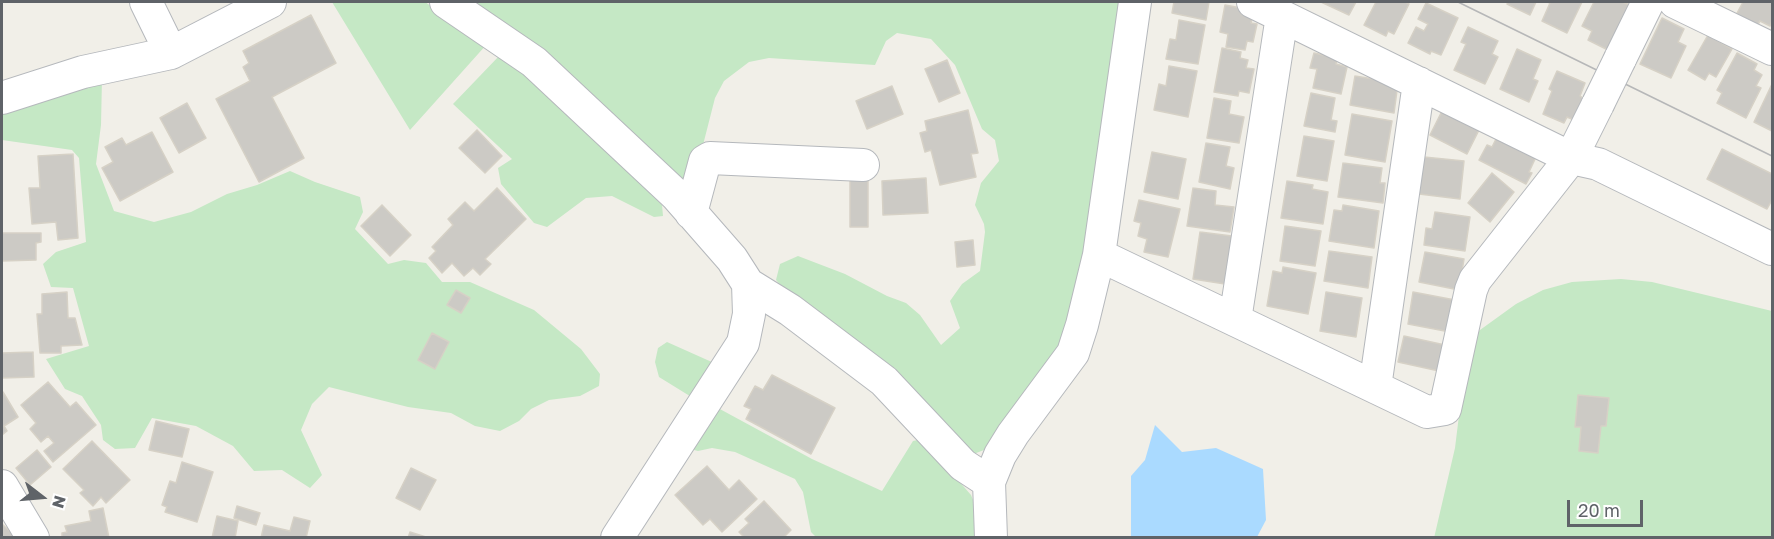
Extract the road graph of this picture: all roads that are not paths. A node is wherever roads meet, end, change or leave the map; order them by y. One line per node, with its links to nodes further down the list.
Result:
1 (146, 2): 10 (street)
2 (270, 2): 10 (street)
3 (446, 2): 15 (street)
4 (1135, 2): 17 (street)
5 (1253, 2): 8 (street)
6 (1648, 2): 13 (street, bridge)
7 (1675, 2): 9 (street)
8 (1282, 16): 11 (street); 19 (street)
9 (1773, 50)
10 (171, 53): 12 (street)
11 (1419, 83): 13 (street); 20 (street)
12 (2, 98)
13 (1571, 158): 16 (street); 20 (street)
14 (863, 165): 15 (street)
15 (691, 213): 18 (street)
16 (1773, 249)
17 (1099, 255): 19 (street); 21 (street)
18 (748, 284): 21 (street); 24 (street)
19 (1235, 320): 20 (street)
20 (1375, 387)
21 (989, 482): 25 (street)
22 (2, 486): 23 (street)
23 (33, 537)
24 (617, 537)
25 (991, 537)

